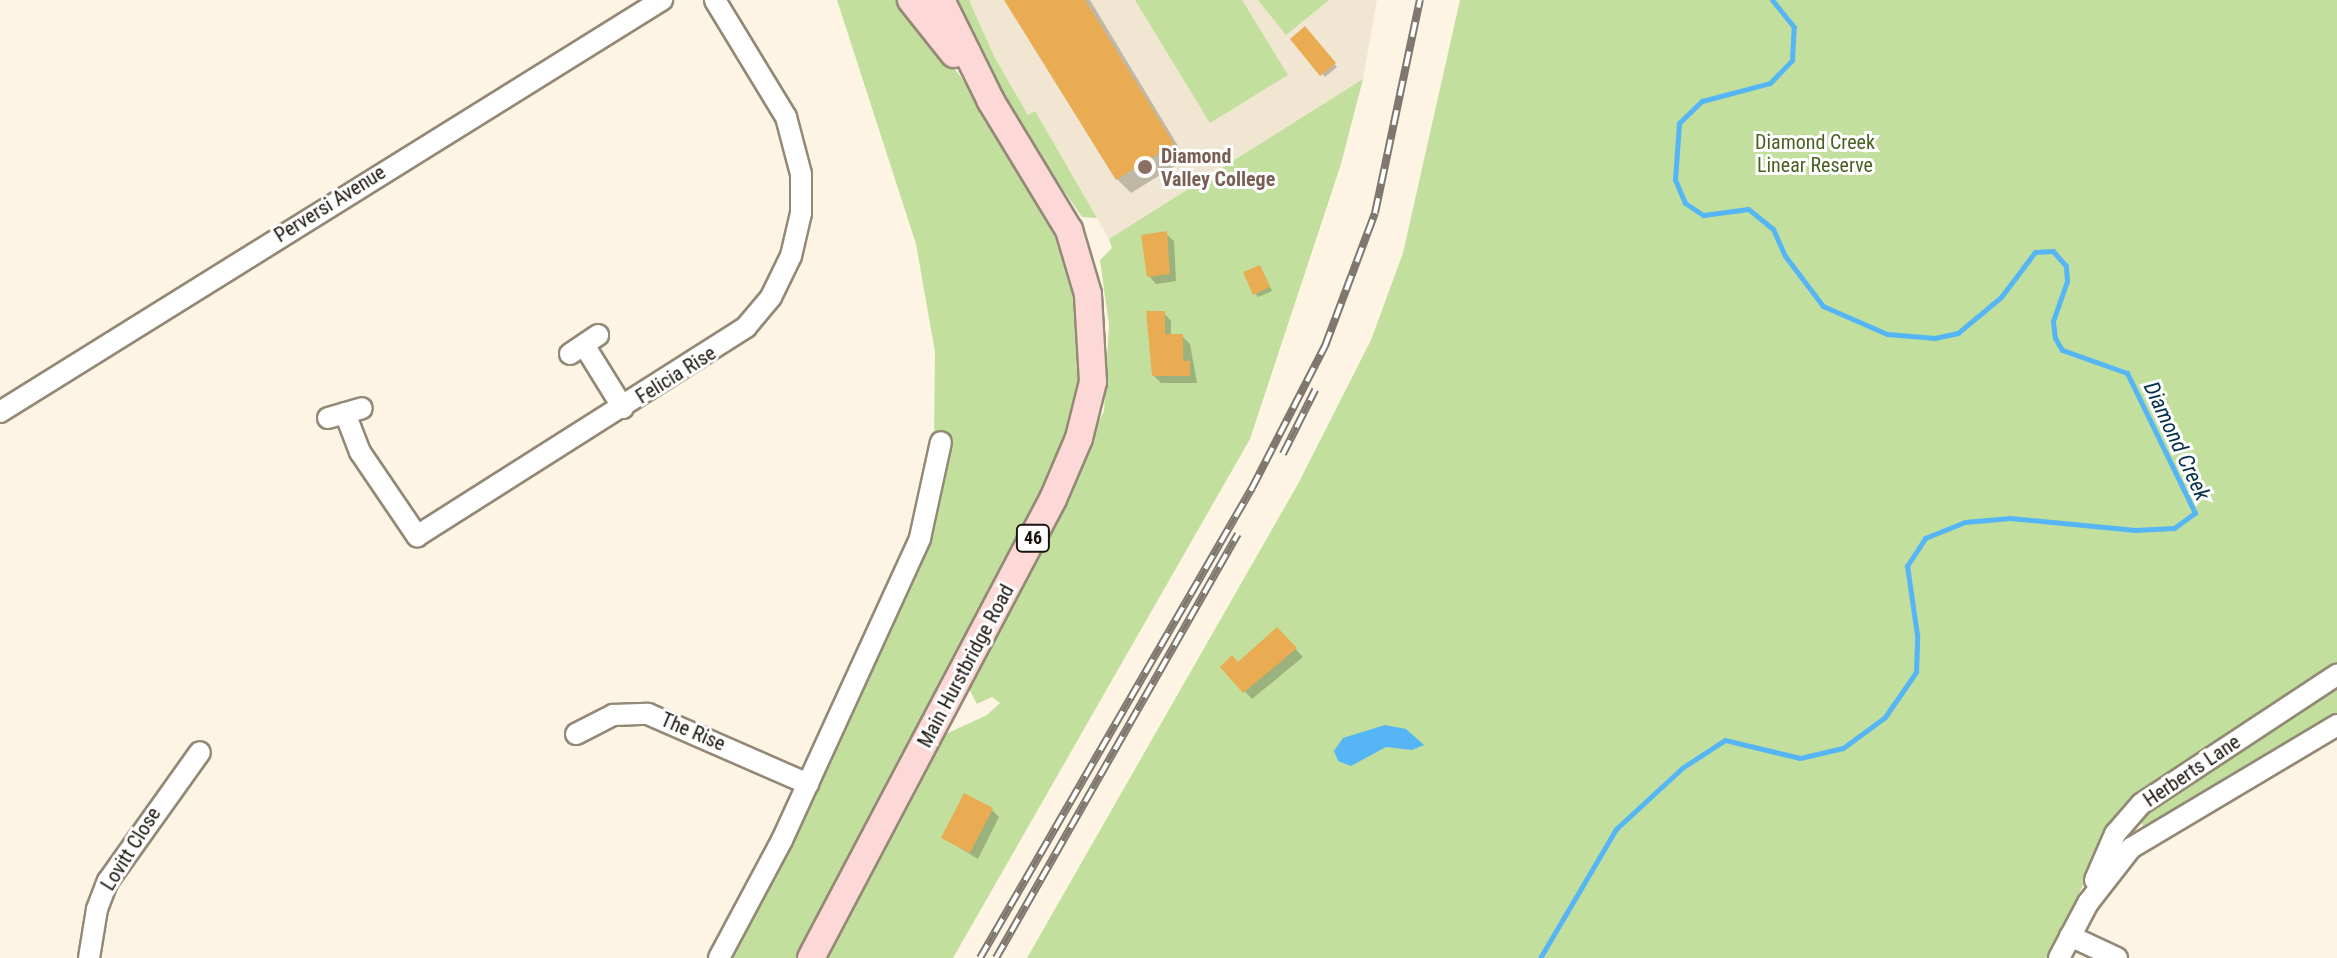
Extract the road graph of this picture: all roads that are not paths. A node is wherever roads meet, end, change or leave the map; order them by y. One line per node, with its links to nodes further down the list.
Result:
1 (662, 0): 8 (street, Perversi Avenue)
2 (715, 0): 7 (street, Felicia Rise)
3 (911, 0): 5 (main road, Main Hurstbridge Road / 46)
4 (941, 0): 5 (main road, Main Hurstbridge Road / 46)
5 (991, 101): 22 (main road, Main Hurstbridge Road / 46)
6 (584, 345): 7 (street)
7 (623, 408): 9 (street, Felicia Rise)
8 (0, 412)
9 (345, 413)
10 (941, 442): 15 (street)
11 (2337, 675): 16 (street, Herberts Lane)
12 (2337, 725): 17 (street, Herberts Lane)
13 (576, 734): 15 (street, The Rise)
14 (200, 752): 20 (street, Lovitt Close)
15 (808, 784): 21 (street)
16 (2135, 811): 17 (street); 18 (street, Herberts Lane)
17 (2153, 836): 18 (street, Herberts Lane)
18 (2088, 903): 19 (street, Herberts Lane)
19 (2070, 936): 23 (street, Herberts Lane); 24 (street)
20 (89, 958)
21 (719, 958)
22 (811, 958)
23 (2059, 958)
24 (2117, 958)

